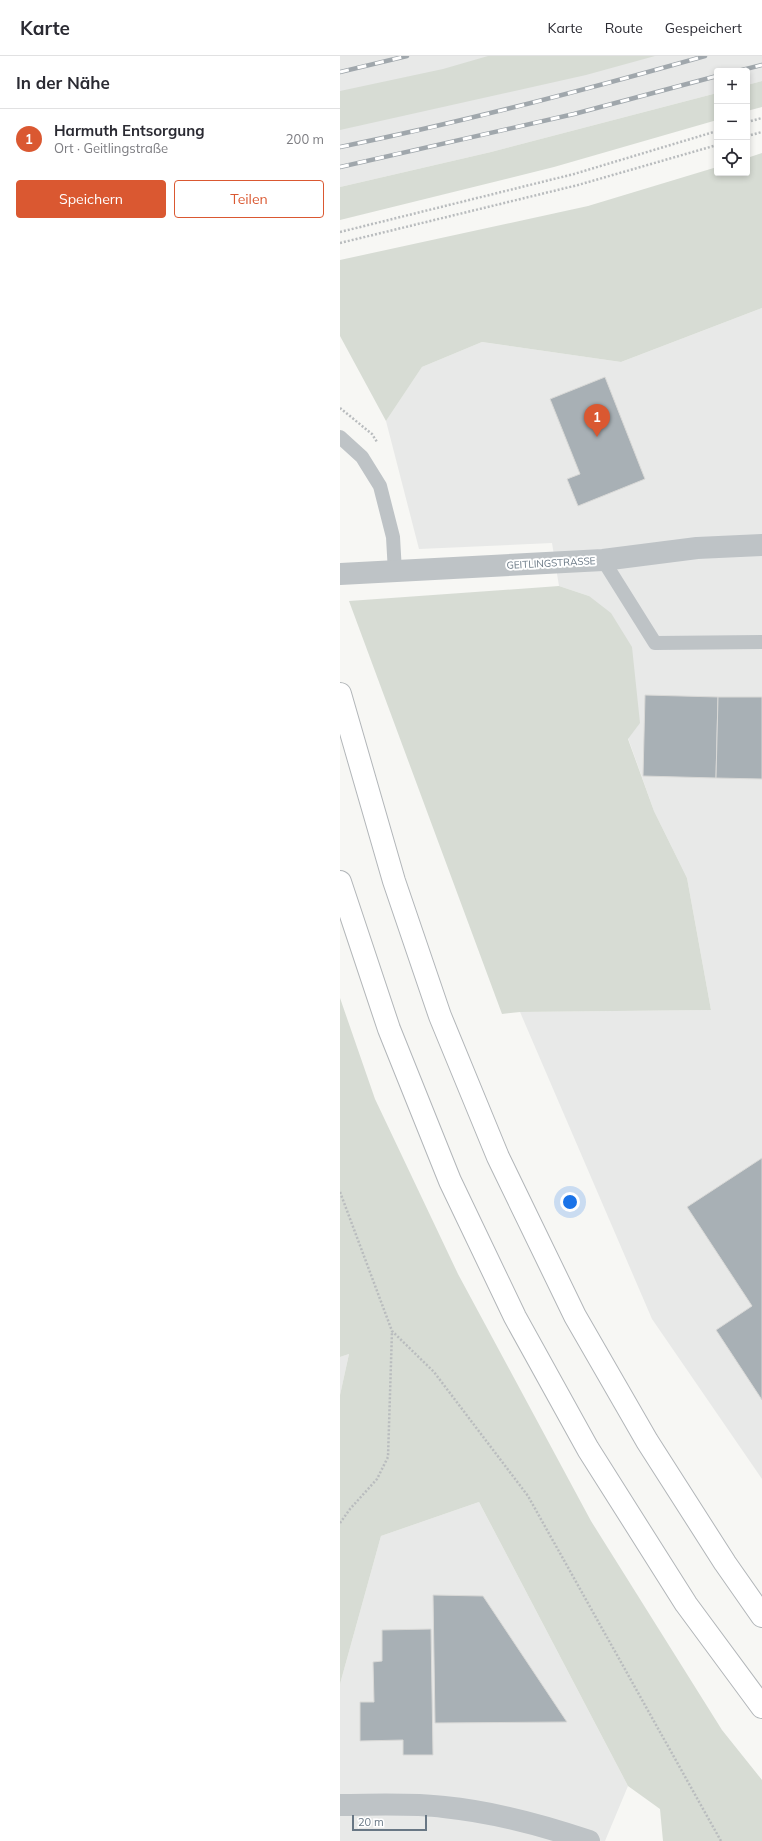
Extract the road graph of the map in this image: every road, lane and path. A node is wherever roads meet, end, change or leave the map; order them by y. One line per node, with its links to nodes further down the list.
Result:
1 (762, 118): 2 (path)
2 (750, 121)
3 (714, 132): 7 (path)
4 (762, 132): 5 (path)
5 (750, 135)
6 (714, 146): 8 (path)
7 (340, 232)
8 (340, 243)
9 (340, 437): 12 (lane)
10 (762, 545): 11 (street, GEITLINGSTRASSE)
11 (603, 560): 12 (street, GEITLINGSTRASSE); 14 (lane)
12 (395, 572): 13 (street, GEITLINGSTRASSE)
13 (340, 574)
14 (762, 642)
15 (340, 694): 20 (highway)
16 (340, 882): 21 (highway)
17 (340, 1192): 18 (path)
18 (392, 1331): 19 (path); 24 (path)
19 (340, 1524)
20 (762, 1616)
21 (762, 1707)
22 (340, 1805): 23 (street)
23 (589, 1841)
24 (721, 1841)

